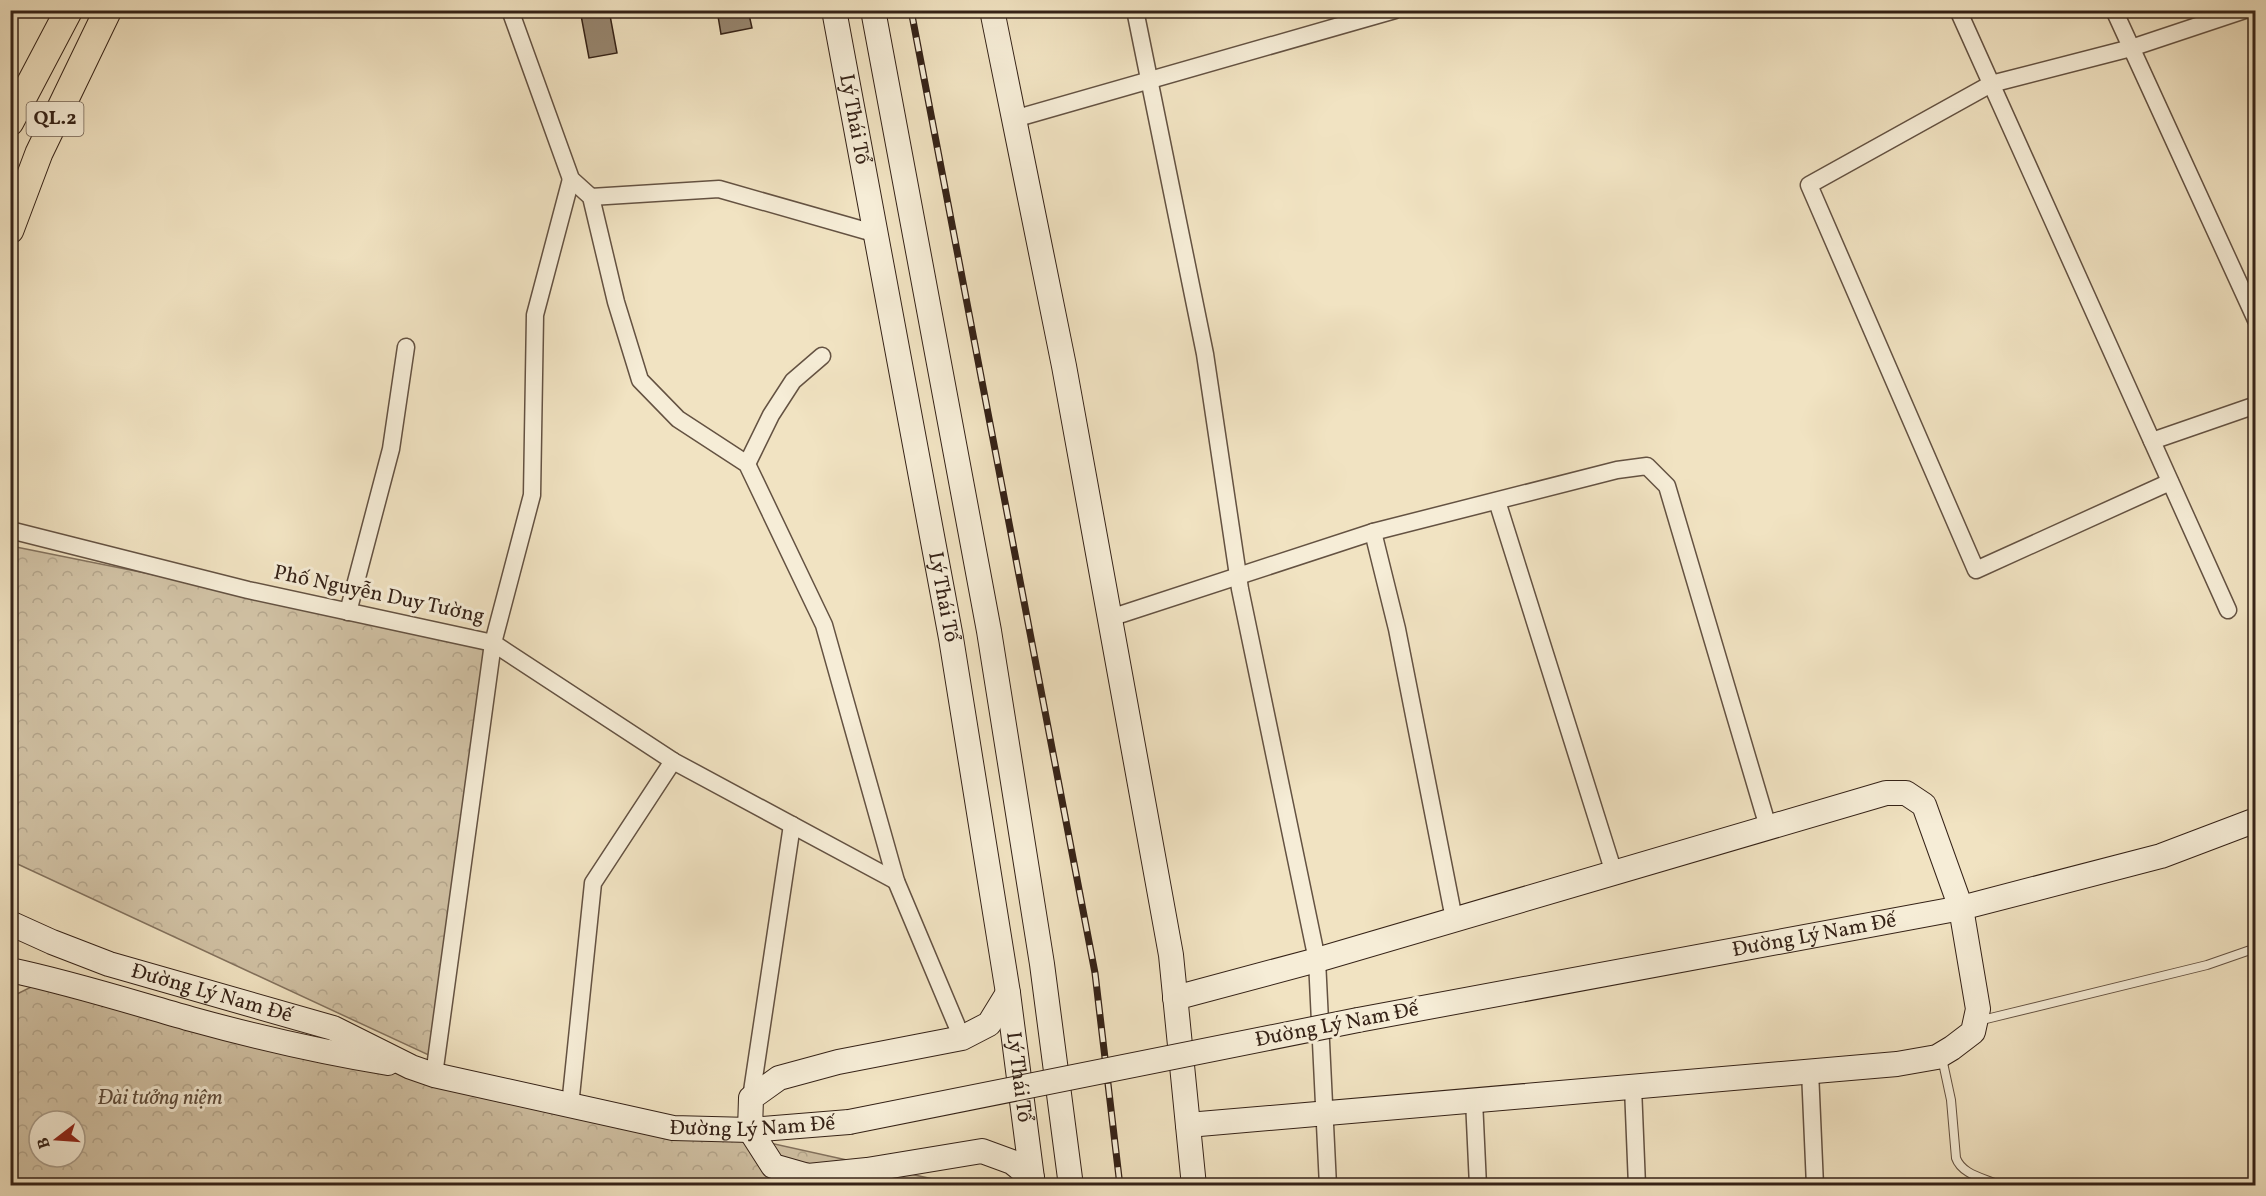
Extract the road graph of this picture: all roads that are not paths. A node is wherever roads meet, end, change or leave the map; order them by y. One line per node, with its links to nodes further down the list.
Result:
1 (69, 10): 16 (main road, QL.2)
2 (108, 10): 19 (main road, QL.2)
3 (510, 10): 17 (street)
4 (834, 10): 20 (street, Lý Thái Tổ)
5 (873, 10): 41 (street, Lý Thái Tổ)
6 (992, 10): 15 (street)
7 (1135, 10): 13 (street)
8 (1395, 10): 13 (street)
9 (1958, 10): 14 (street)
10 (2114, 10): 12 (street)
11 (2245, 10): 12 (street)
12 (2131, 48): 14 (street); 21 (street)
13 (1149, 81): 15 (street); 31 (street)
14 (1991, 84): 25 (street); 27 (street)
15 (1014, 119): 34 (street)
16 (10, 122)
17 (571, 179): 18 (street); 35 (street)
18 (591, 196): 20 (street); 26 (street)
19 (10, 230)
20 (877, 234): 43 (street, Lý Thái Tổ)
21 (2256, 320)
22 (406, 347): 33 (street)
23 (822, 356): 26 (street)
24 (2256, 405): 25 (street)
25 (2152, 441): 27 (street)
26 (747, 464): 42 (street)
27 (2170, 482): 32 (street)
28 (1497, 501): 30 (street); 39 (street); 40 (street)
29 (10, 531): 33 (street, Phố Nguyễn Duy Tường)
30 (1373, 532): 31 (street); 45 (street)
31 (1238, 575): 34 (street); 48 (street)
32 (2228, 610)
33 (348, 612): 35 (street, Phố Nguyễn Duy Tường)
34 (1110, 618): 51 (street)
35 (493, 643): 36 (street, Phố Nguyễn Duy Tường); 57 (street)
36 (674, 761): 38 (street, Phố Nguyễn Duy Tường); 61 (street)
37 (2256, 820): 44 (street, Đường Lý Nam Đế)
38 (792, 825): 42 (street, Phố Nguyễn Duy Tường); 59 (street)
39 (1768, 827): 40 (street); 44 (street)
40 (1614, 873): 45 (street)
41 (1028, 875): 43 (street); 66 (street, Lý Thái Tổ)
42 (896, 881): 53 (street)
43 (990, 882): 50 (street, Lý Thái Tổ)
44 (1961, 908): 52 (street); 64 (street, Đường Lý Nam Đế, bridge)
45 (1454, 919): 48 (street)
46 (10, 923): 55 (street, Đường Lý Nam Đế)
47 (2256, 948): 52 (lane)
48 (1317, 960): 51 (street); 62 (street)
49 (10, 970): 55 (street, Đường Lý Nam Đế)
50 (1008, 993): 53 (street); 65 (street, Lý Thái Tổ)
51 (1175, 998): 63 (street)
52 (1975, 1022): 54 (street)
53 (962, 1038): 59 (street)
54 (1941, 1054): 56 (street); 72 (lane)
55 (411, 1067): 57 (street, Đường Lý Nam Đế)
56 (1810, 1071): 58 (street); 71 (street)
57 (434, 1075): 61 (street, Đường Lý Nam Đế)
58 (1632, 1087): 60 (street); 70 (street)
59 (751, 1098): 64 (street)
60 (1473, 1100): 62 (street); 69 (street)
61 (570, 1106): 64 (street, Đường Lý Nam Đế)
62 (1325, 1113): 63 (street); 68 (street)
63 (1188, 1125): 67 (street)
64 (750, 1130): 65 (street)
65 (1033, 1182)
66 (1071, 1185)
67 (1194, 1185)
68 (1328, 1185)
69 (1478, 1185)
70 (1637, 1185)
71 (1815, 1185)
72 (2001, 1185)

